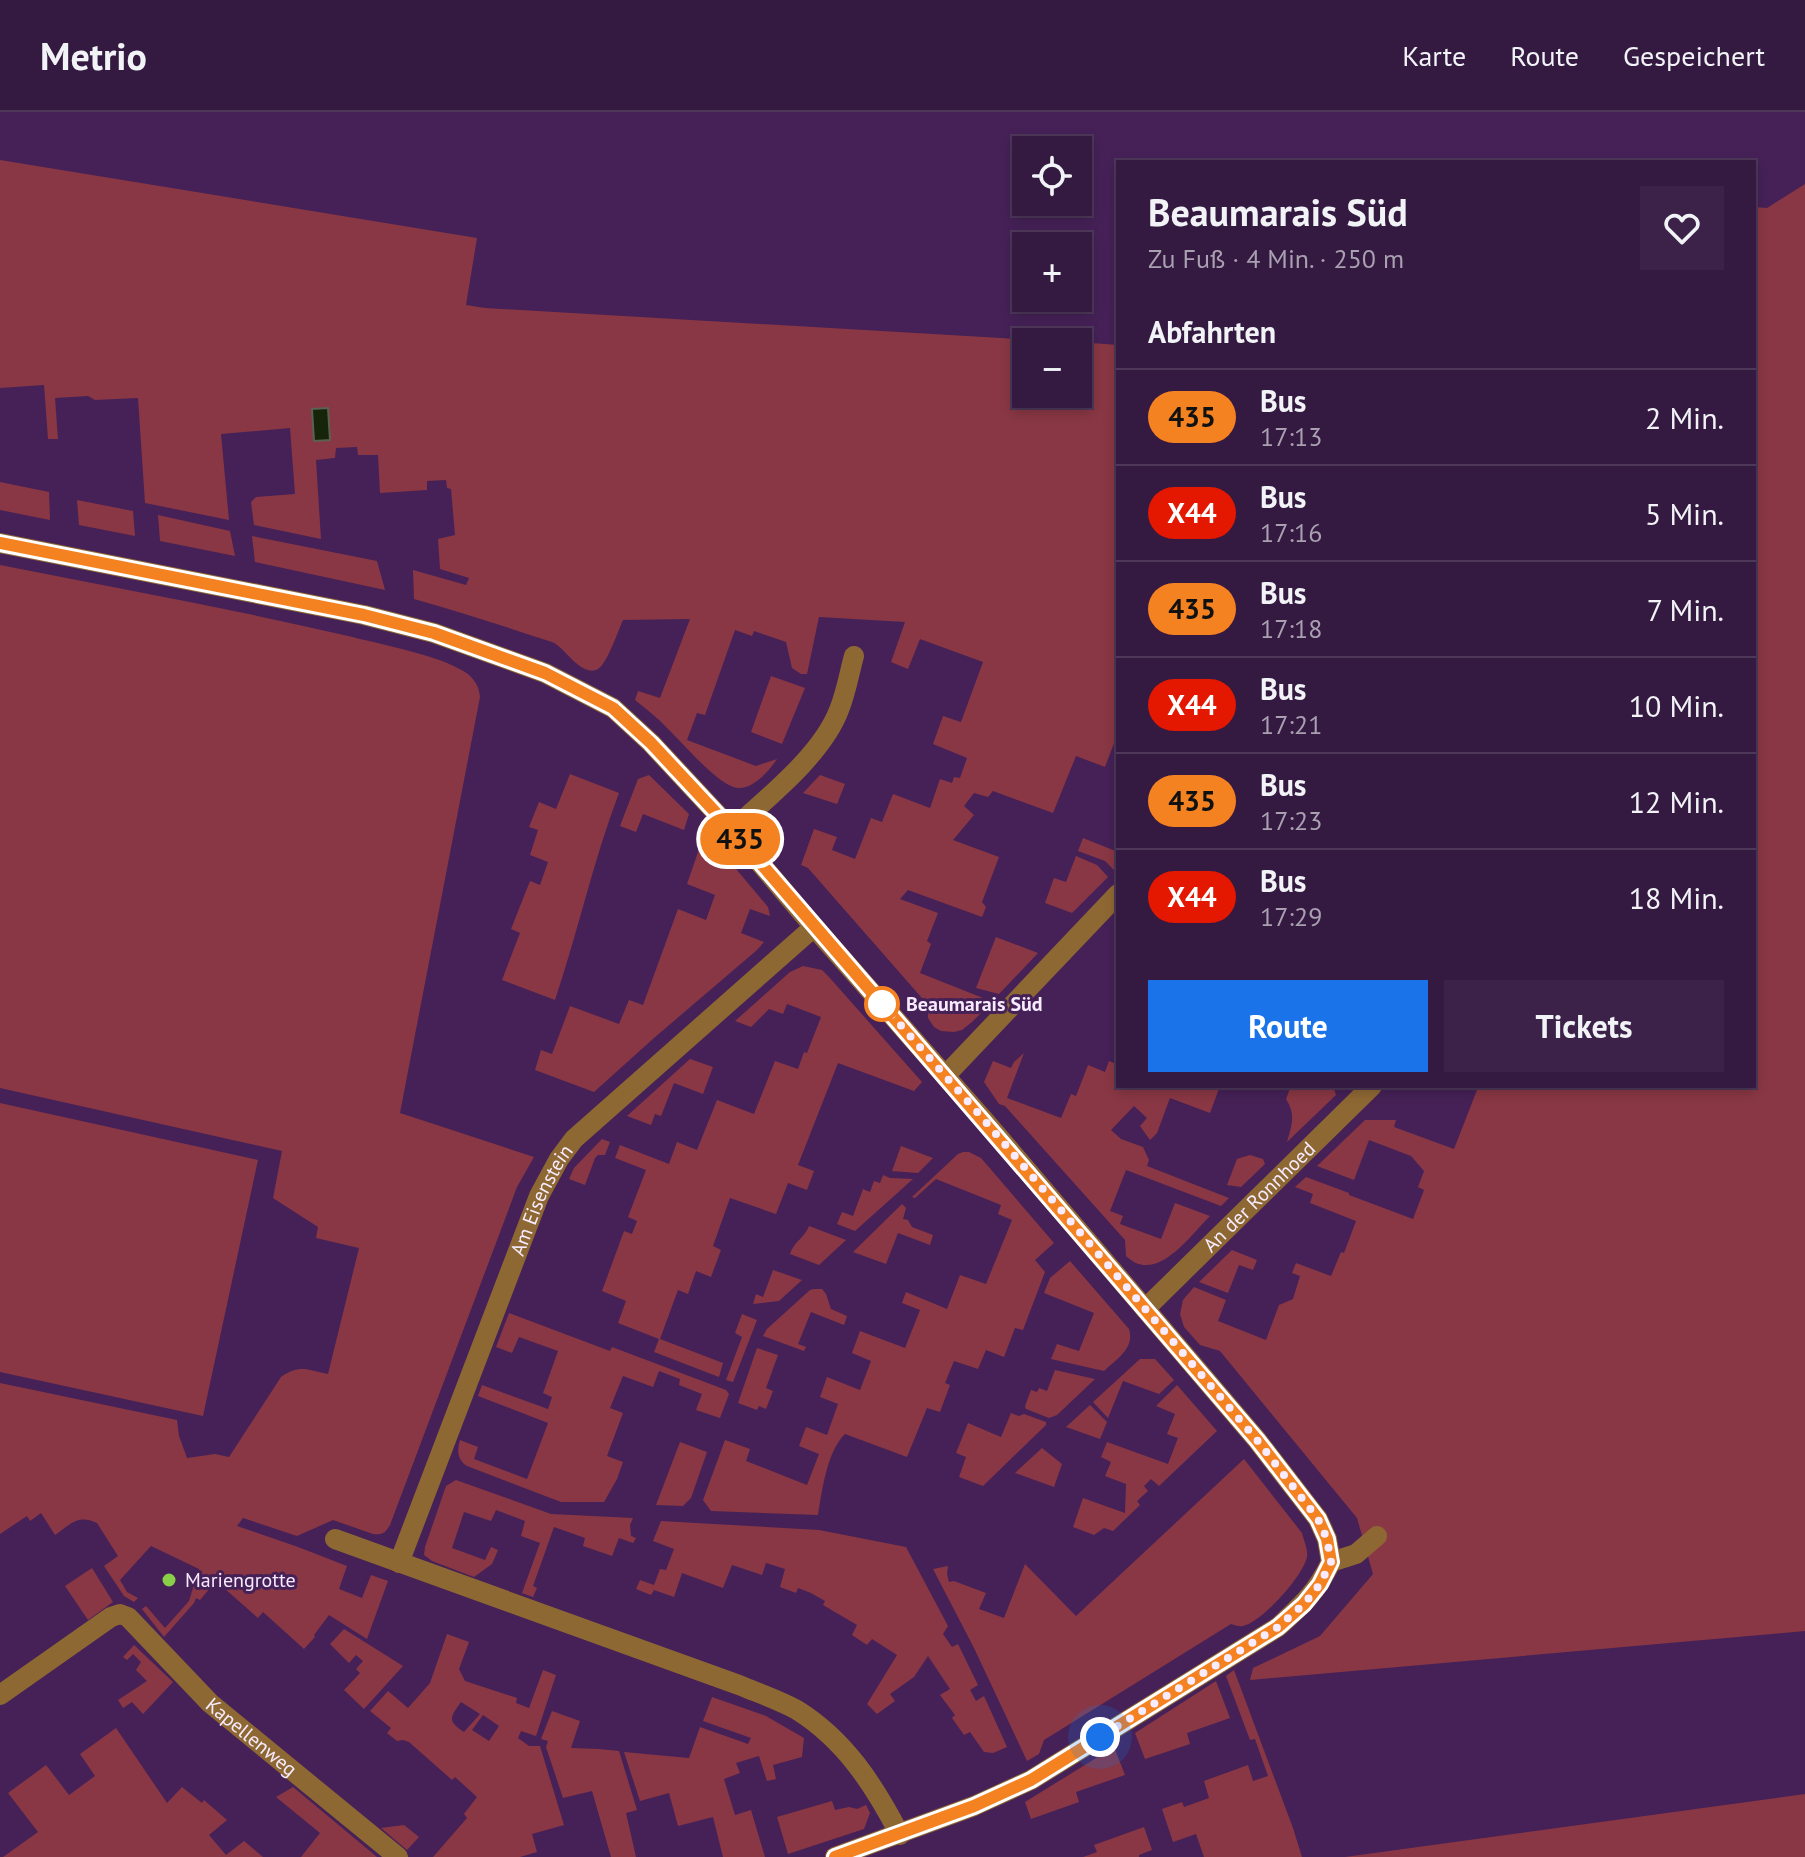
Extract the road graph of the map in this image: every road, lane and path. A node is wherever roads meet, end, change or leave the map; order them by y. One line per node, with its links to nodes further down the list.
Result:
1 (0, 543): 3 (street)
2 (854, 656): 3 (street)
3 (732, 830): 5 (street)
4 (1116, 896): 6 (street)
5 (814, 927): 6 (street); 12 (street, Am Eisenstein)
6 (945, 1076): 8 (street)
7 (1370, 1088): 8 (street, An der Ronnhoed)
8 (1145, 1309): 11 (street)
9 (1377, 1536): 11 (street)
10 (335, 1539): 12 (street)
11 (1331, 1562): 14 (street)
12 (399, 1563): 14 (street)
13 (0, 1695): 15 (street, Kapellenweg)
14 (900, 1835): 16 (street)
15 (398, 1857)
16 (835, 1857)

